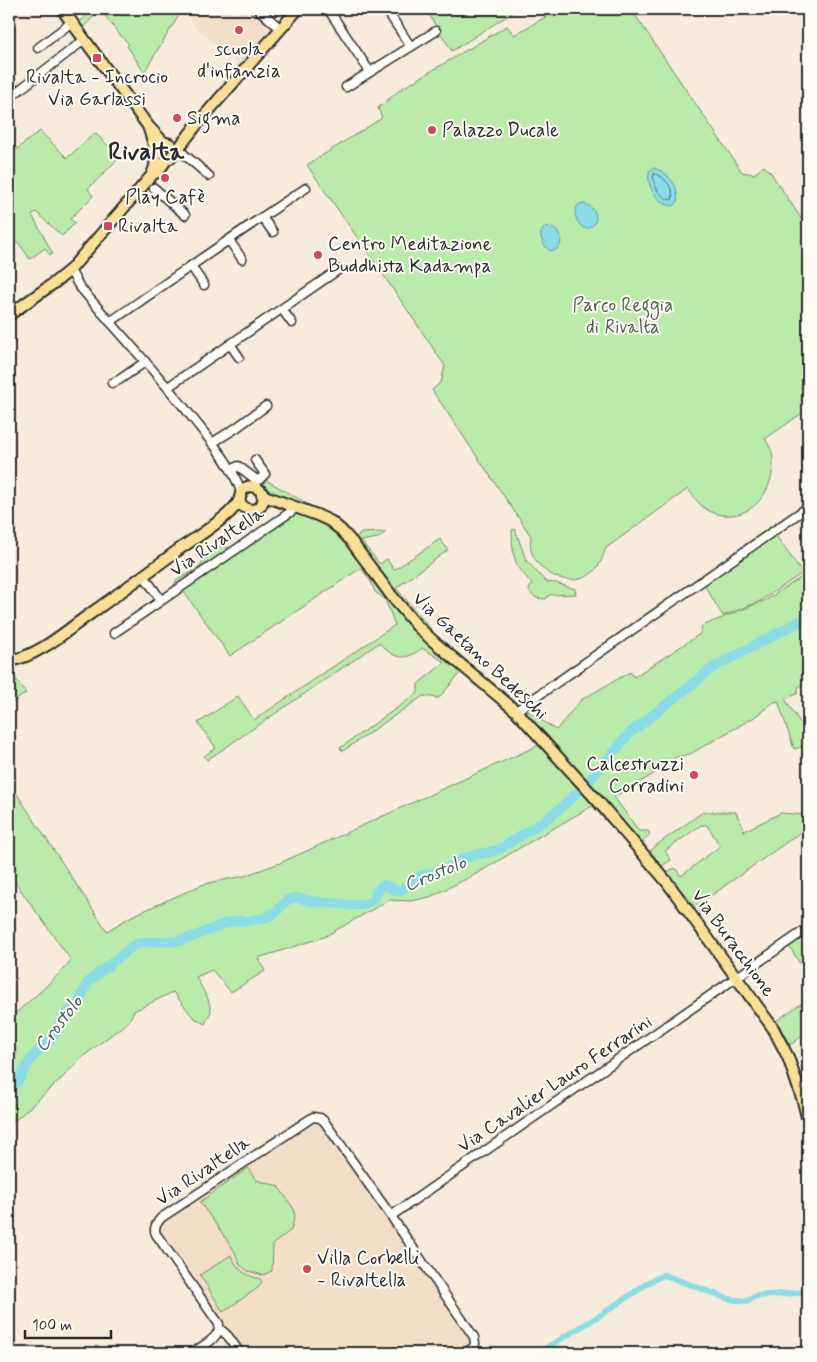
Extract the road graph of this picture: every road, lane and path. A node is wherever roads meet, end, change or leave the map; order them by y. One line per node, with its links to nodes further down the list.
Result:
1 (62, 9): 6 (main road)
2 (258, 9): 7 (street)
3 (298, 9): 7 (main road)
4 (328, 9): 12 (street)
5 (386, 9): 10 (street)
6 (72, 22): 9 (main road); 11 (street)
7 (281, 29): 15 (main road)
8 (436, 31): 10 (street)
9 (84, 40): 14 (street); 15 (main road)
10 (411, 47): 12 (street)
11 (38, 48)
12 (370, 72): 13 (street)
13 (346, 87)
14 (9, 98)
15 (166, 151): 16 (street); 25 (main road)
16 (210, 176)
17 (154, 188): 19 (street)
18 (306, 188): 20 (street)
19 (185, 216)
20 (262, 217): 21 (street); 22 (street)
21 (273, 232)
22 (229, 240): 23 (street); 24 (street)
23 (242, 259)
24 (191, 266): 27 (street); 30 (street)
25 (70, 270): 29 (main road); 30 (street)
26 (338, 270): 28 (street)
27 (204, 285)
28 (282, 309): 31 (street); 32 (street)
29 (9, 315)
30 (110, 322): 34 (street)
31 (292, 323)
32 (230, 344): 33 (street); 36 (street)
33 (239, 357)
34 (146, 362): 35 (street); 36 (street)
35 (112, 383)
36 (168, 388): 38 (street)
37 (266, 406): 38 (street)
38 (212, 443): 40 (street)
39 (256, 460): 41 (street)
40 (232, 472): 41 (street); 43 (street)
41 (254, 483): 42 (main road); 43 (main road)
42 (262, 495): 44 (main road); 45 (main road, Via Gaetano Bedeschi)
43 (240, 496): 47 (main road); 48 (main road)
44 (260, 506): 45 (main road, Via Gaetano Bedeschi); 47 (main road)
45 (290, 507): 50 (street, Via Rivaltella); 53 (main road, Via Gaetano Bedeschi)
46 (808, 507): 53 (street)
47 (246, 509): 48 (main road)
48 (228, 514): 49 (main road)
49 (144, 576): 50 (street, Via Rivaltella); 52 (main road)
50 (161, 600): 51 (street, Via Rivaltella)
51 (114, 633)
52 (9, 660)
53 (516, 711): 54 (main road, Via Gaetano Bedeschi)
54 (599, 802): 56 (main road, Via Buracchione)
55 (808, 928): 56 (street, Via Cavalier Lauro Ferrarini)
56 (737, 978): 57 (main road, Via Buracchione); 58 (street, Via Cavalier Lauro Ferrarini)
57 (808, 1122)
58 (391, 1216): 59 (street, Via Rivaltella); 62 (street)
59 (220, 1330): 60 (street); 61 (street, Via Rivaltella)
60 (192, 1353)
61 (240, 1353)
62 (465, 1353)

